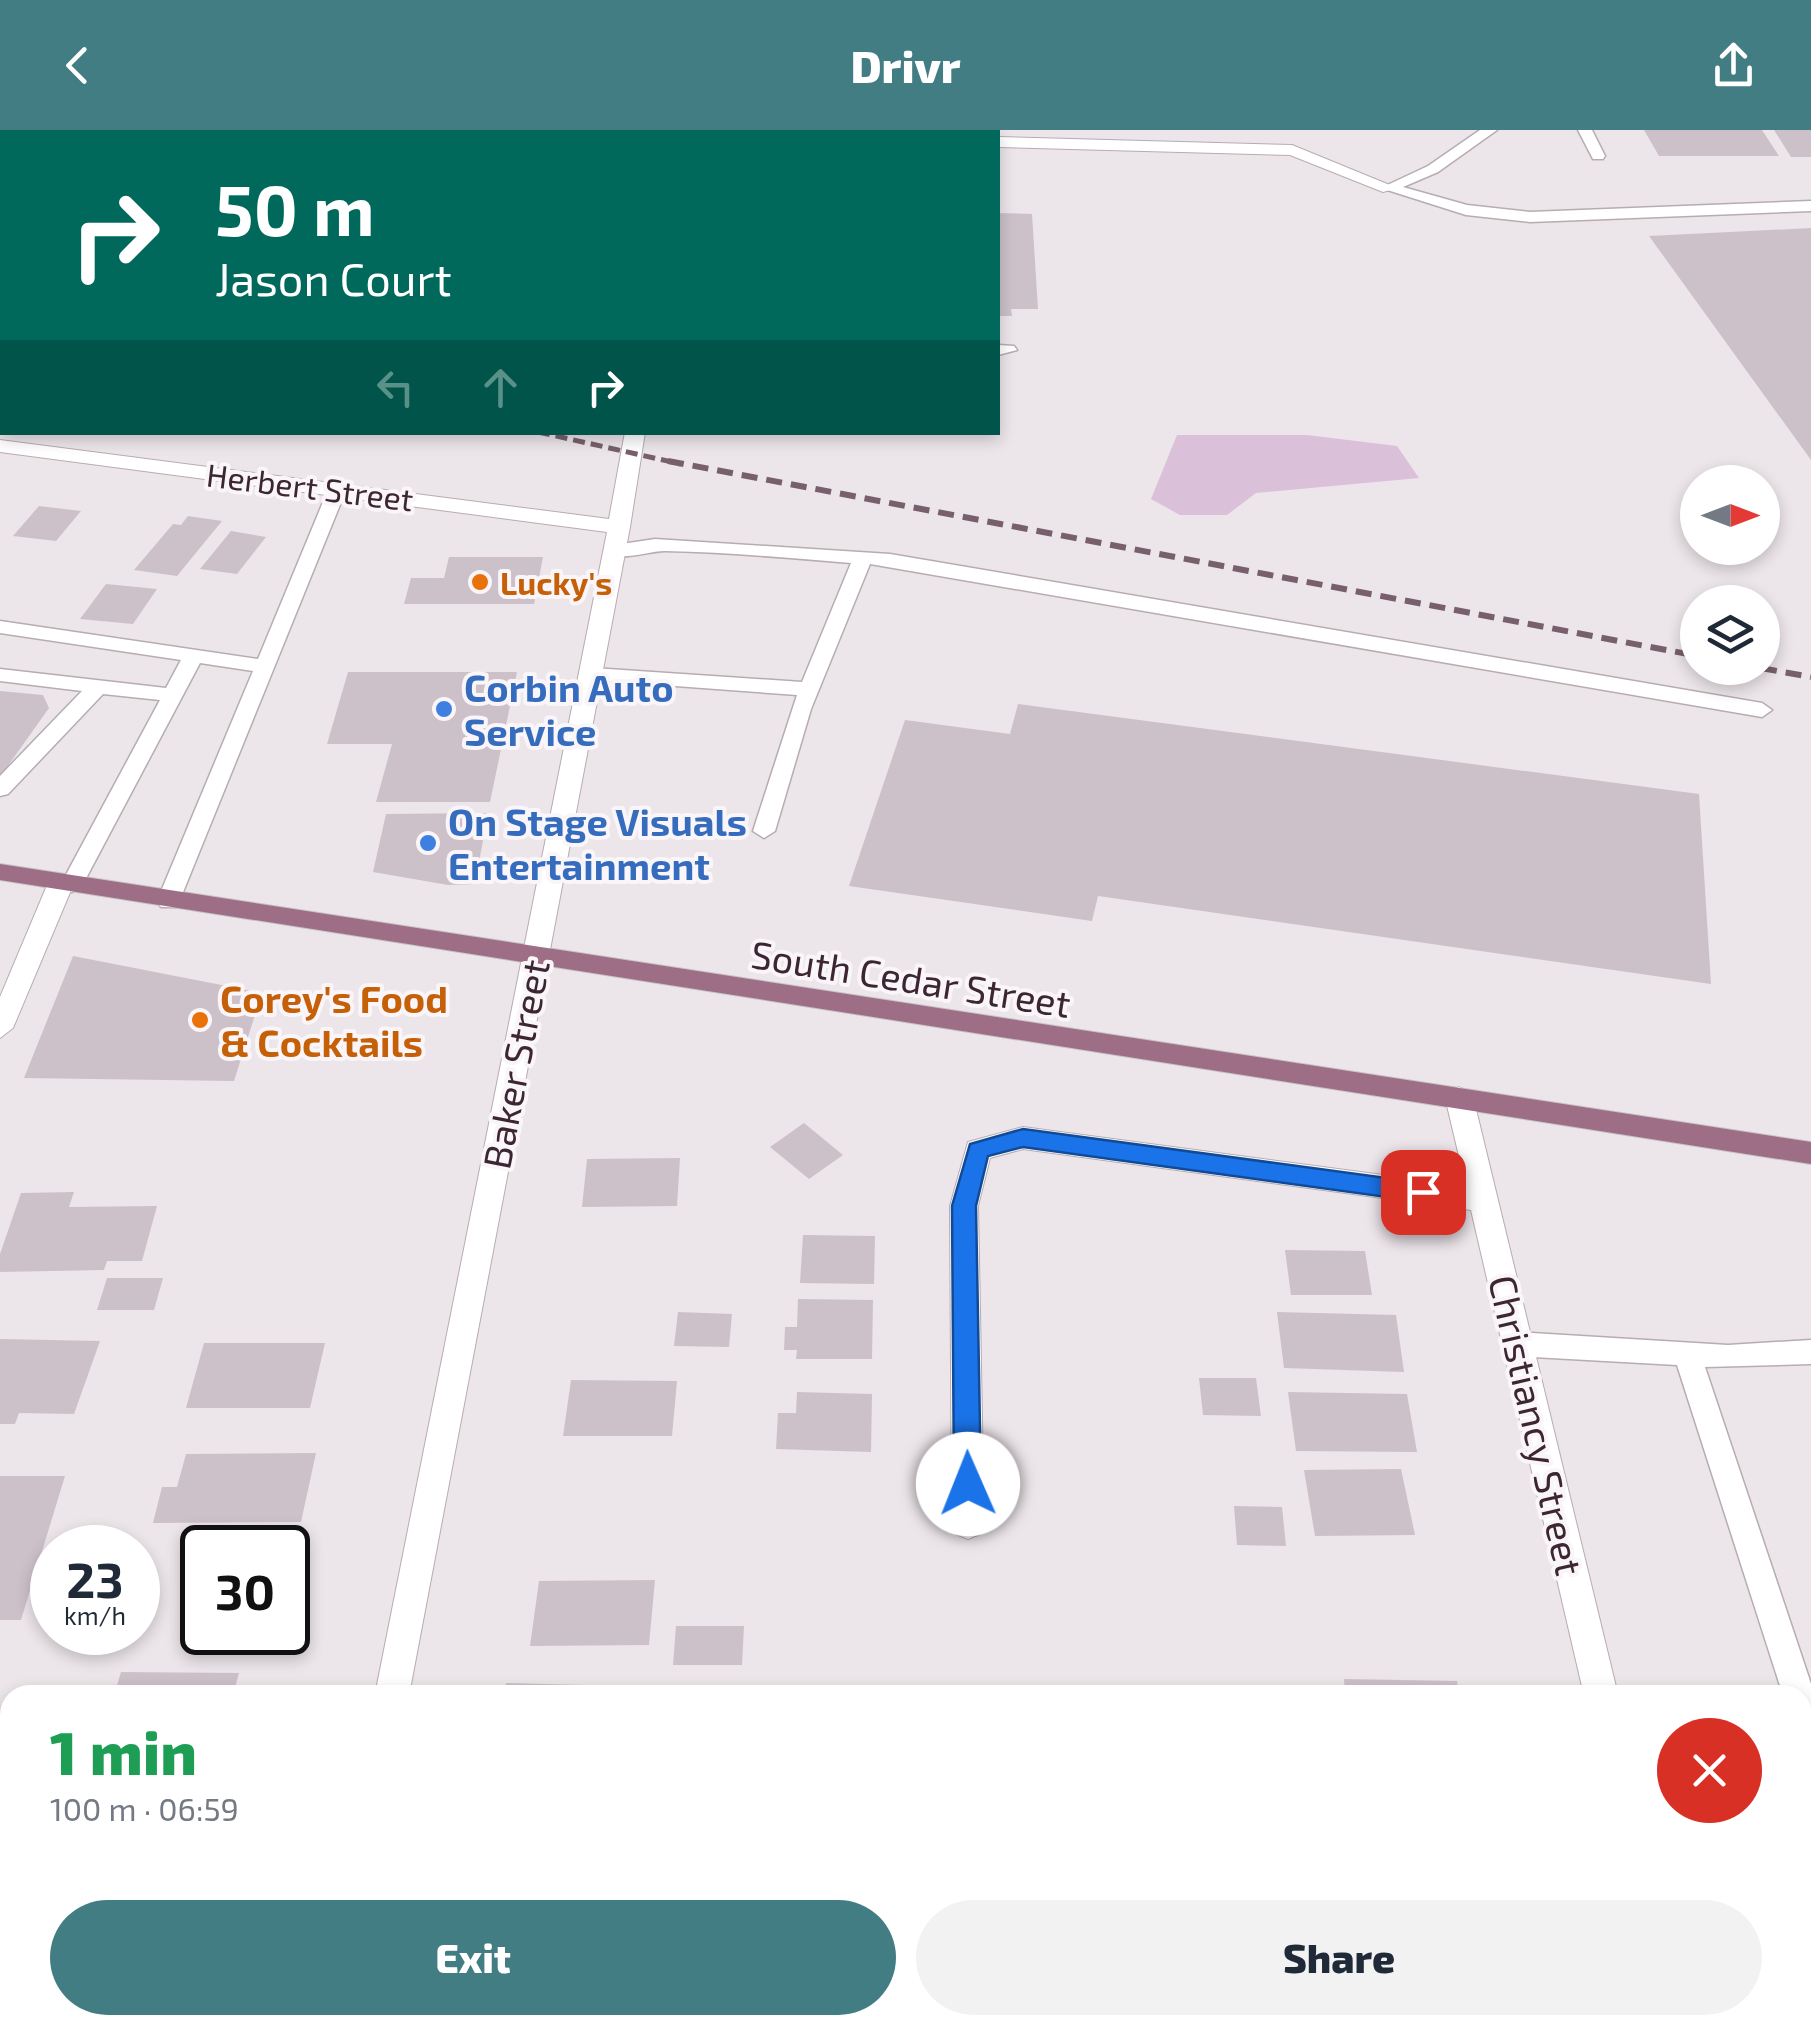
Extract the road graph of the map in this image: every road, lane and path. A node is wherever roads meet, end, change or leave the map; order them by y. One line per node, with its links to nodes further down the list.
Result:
1 (1490, 130): 5 (lane)
2 (1585, 130): 4 (lane)
3 (1000, 142): 5 (street)
4 (1598, 156)
5 (1390, 188): 6 (lane)
6 (1811, 206)
7 (635, 435): 10 (street, Baker Street)
8 (1, 448): 9 (street, Herbert Street)
9 (337, 490): 10 (street, Herbert Street); 15 (lane)
10 (620, 526): 11 (street, Baker Street)
11 (615, 551): 12 (lane); 16 (street, Baker Street)
12 (863, 558): 19 (lane); 21 (lane)
13 (0, 627): 14 (lane)
14 (194, 656): 15 (lane); 20 (lane)
15 (268, 667): 26 (lane)
16 (593, 674): 19 (lane); 27 (street, Baker Street)
17 (0, 675): 18 (lane)
18 (96, 688): 20 (lane); 22 (lane)
19 (809, 689): 23 (lane)
20 (170, 695): 25 (lane)
21 (1762, 710)
22 (0, 789)
23 (764, 832)
24 (0, 872): 25 (main road, South Cedar Street)
25 (66, 884): 26 (main road, South Cedar Street); 28 (street)
26 (169, 901): 27 (main road, South Cedar Street)
27 (536, 957): 29 (main road, South Cedar Street); 36 (street, Baker Street)
28 (0, 1028)
29 (1459, 1097): 30 (main road, South Cedar Street); 31 (street, Christiancy Street)
30 (1811, 1152)
31 (1483, 1200): 32 (street, Christiancy Street); 35 (street)
32 (1517, 1344): 34 (lane); 37 (street, Christiancy Street)
33 (1811, 1352): 34 (lane)
34 (1688, 1354): 38 (lane)
35 (968, 1524)
36 (394, 1685)
37 (1599, 1685)
38 (1796, 1685)

